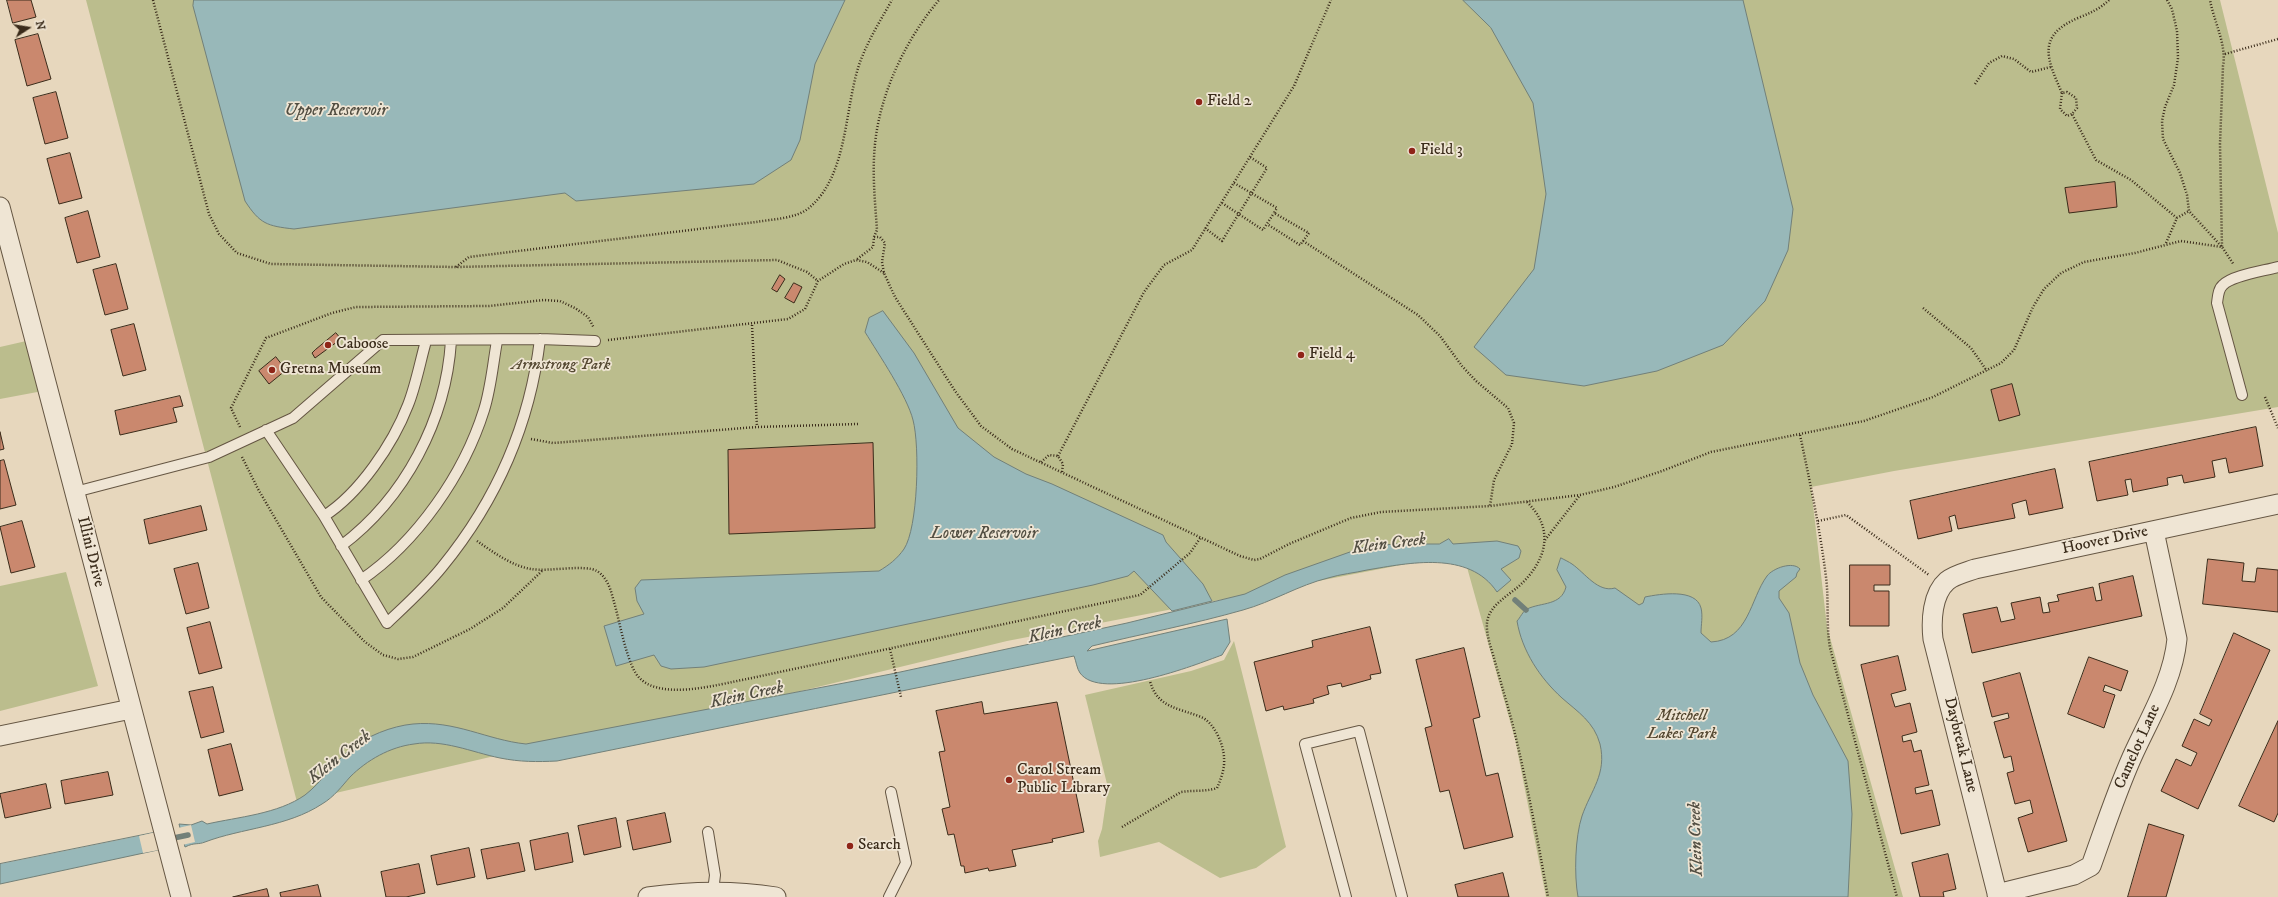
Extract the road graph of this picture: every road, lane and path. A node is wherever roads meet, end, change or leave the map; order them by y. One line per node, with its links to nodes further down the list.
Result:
1 (153, 0): 30 (path)
2 (892, 0): 30 (path)
3 (939, 0): 25 (path)
4 (1331, 0): 14 (path)
5 (2109, 0): 10 (path)
6 (2167, 0): 19 (path)
7 (2210, 0): 9 (path)
8 (2278, 39): 9 (path)
9 (2225, 54): 28 (path)
10 (2051, 67): 11 (path); 12 (path)
11 (1975, 84)
12 (2062, 93): 13 (path); 13 (path)
13 (2072, 114): 22 (path)
14 (1250, 157): 15 (path); 16 (path)
15 (1234, 183): 16 (path); 17 (path)
16 (1251, 194): 20 (path); 21 (path)
17 (1222, 203): 21 (path); 24 (path)
18 (0, 207): 54 (street, Illini Drive)
19 (2189, 211): 22 (path); 28 (path)
20 (1274, 213): 23 (path); 26 (path)
21 (1239, 214): 23 (path); 24 (path)
22 (2177, 218): 27 (path)
23 (1267, 224): 26 (path)
24 (1205, 228): 51 (path)
25 (874, 237): 29 (path); 32 (path)
26 (1303, 242): 58 (path)
27 (2166, 244): 28 (path); 42 (path)
28 (2222, 247): 33 (path)
29 (856, 260): 32 (path); 34 (path)
30 (456, 267): 34 (path)
31 (2278, 267): 33 (lane)
32 (884, 273): 52 (path)
33 (2246, 276): 43 (lane)
34 (818, 281): 36 (path)
35 (1923, 308): 42 (path)
36 (752, 325): 41 (path); 46 (path)
37 (540, 339): 40 (lane); 41 (lane); 50 (lane)
38 (426, 341): 39 (lane); 48 (lane); 59 (lane)
39 (451, 341): 40 (lane); 65 (lane)
40 (497, 341): 66 (lane)
41 (595, 341)
42 (1987, 371): 49 (path)
43 (2242, 395)
44 (2265, 397): 47 (path)
45 (858, 424): 46 (path)
46 (757, 427): 50 (path)
47 (2278, 428)
48 (266, 430): 54 (lane); 59 (lane)
49 (1800, 435): 55 (path); 60 (path)
50 (518, 436): 62 (lane)
51 (1058, 456): 52 (path); 53 (path)
52 (1040, 462): 53 (path)
53 (1062, 472): 63 (path)
54 (75, 492): 71 (street, Illini Drive)
55 (1580, 495): 56 (path); 64 (path)
56 (1527, 502): 58 (path); 64 (path)
57 (2278, 504): 61 (street, Hoover Drive)
58 (1490, 506): 63 (path)
59 (324, 516): 65 (lane)
60 (1818, 521): 67 (path); 85 (path)
61 (2154, 531): 67 (street, Hoover Drive); 77 (street, Camelot Lane)
62 (467, 534): 66 (lane); 68 (path)
63 (1200, 536): 68 (path)
64 (1545, 540): 84 (path)
65 (341, 546): 66 (lane)
66 (361, 580)
67 (1943, 586): 77 (street, Daybreak Lane)
68 (890, 650): 70 (path)
69 (1150, 681): 74 (path)
70 (901, 697)
71 (131, 709): 72 (street); 78 (street, Illini Drive)
72 (0, 736)
73 (891, 792): 81 (lane)
74 (1122, 827)
75 (708, 832): 76 (lane)
76 (713, 891): 79 (street); 80 (street)
77 (1998, 895)
78 (181, 897)
79 (648, 897)
80 (776, 897)
81 (889, 897)
82 (1346, 897): 83 (lane)
83 (1402, 897)
84 (1548, 897)
85 (1897, 897)

